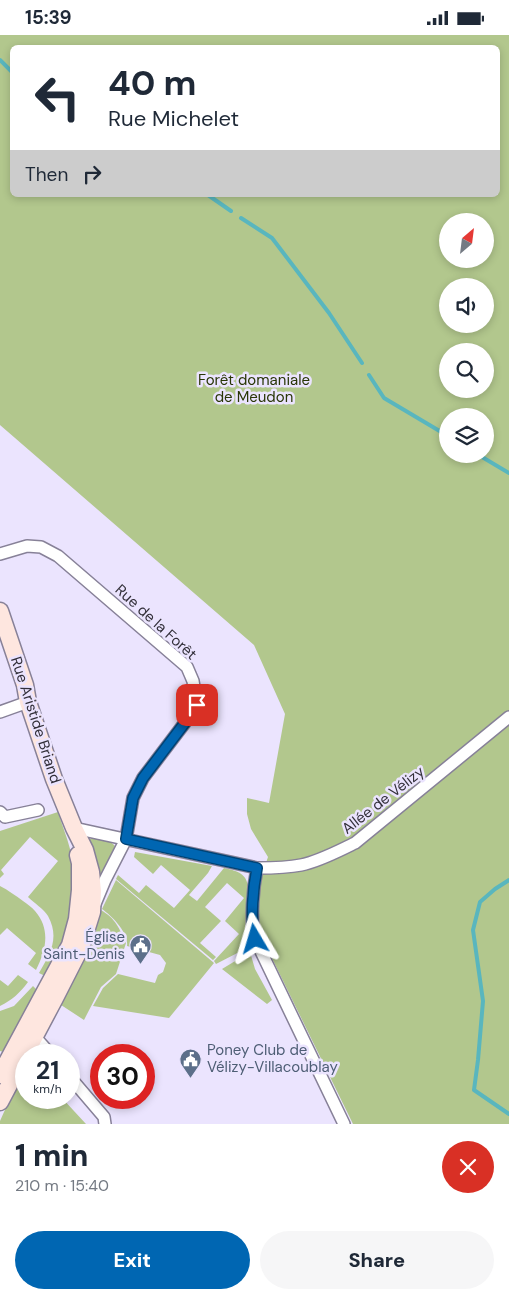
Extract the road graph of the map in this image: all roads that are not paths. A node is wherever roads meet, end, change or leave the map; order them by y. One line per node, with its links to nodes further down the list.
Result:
1 (0, 554): 9 (street, Rue de la Forêt)
2 (0, 611): 3 (street, Rue Aristide Briand)
3 (28, 702): 4 (street); 8 (street, Rue Aristide Briand)
4 (0, 712)
5 (509, 717): 10 (street, Allée de Vélizy)
6 (38, 809): 7 (street)
7 (0, 812)
8 (74, 828): 9 (street, Allée de Vélizy); 11 (street, Rue Aristide Briand); 12 (street, Rue Aristide Briand)
9 (126, 839): 10 (street, Allée de Vélizy); 11 (street, Rue de la Forêt)
10 (257, 868): 18 (street)
11 (92, 912): 12 (street, Rue Aristide Briand)
12 (29, 1033): 13 (street); 14 (street, Rue Aristide Briand); 16 (street, Rue Aristide Briand)
13 (40, 1044)
14 (0, 1075)
15 (80, 1089): 17 (street)
16 (0, 1102)
17 (105, 1124)
18 (344, 1124)

